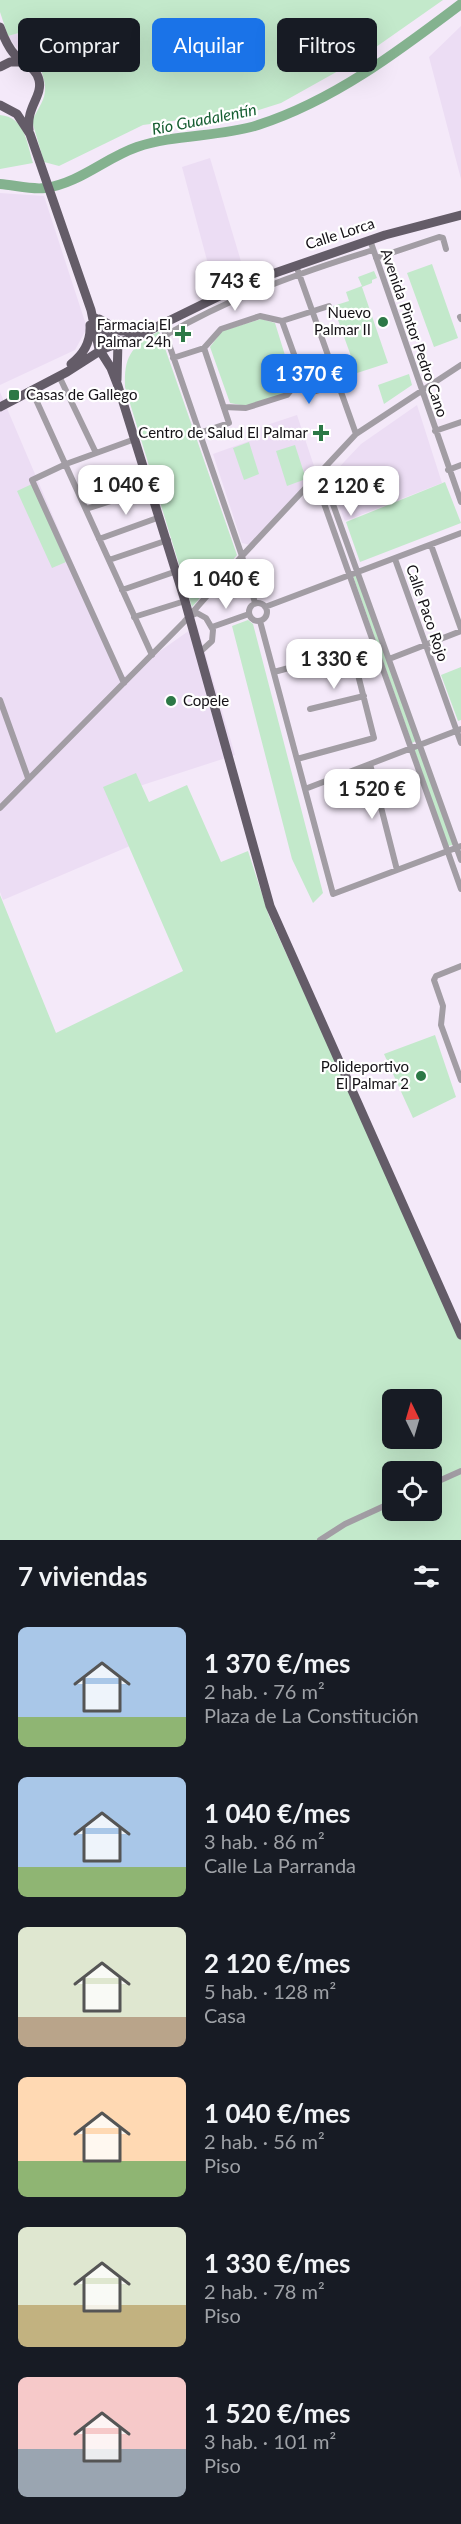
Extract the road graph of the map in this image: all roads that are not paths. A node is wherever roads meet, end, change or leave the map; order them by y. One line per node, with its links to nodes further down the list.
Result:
1 (0, 27): 3 (main road)
2 (0, 56): 5 (main road)
3 (18, 57)
4 (18, 62): 5 (main road)
5 (0, 65)
6 (35, 72): 7 (main road)
7 (33, 103): 8 (main road); 9 (main road)
8 (4, 107): 9 (main road)
9 (30, 134): 16 (main road)
10 (461, 216): 11 (main road, Calle Lorca)
11 (370, 240): 13 (street, Avenida Pintor Pedro Cano); 15 (main road, Calle Lorca)
12 (447, 249): 14 (street)
13 (374, 250): 14 (street, Avenida Pintor Pedro Cano); 15 (street, Calle Lorca)
14 (376, 258): 32 (street, Avenida Pintor Pedro Cano)
15 (297, 269): 19 (street); 21 (main road, Calle Lorca); 22 (street, Calle Lorca)
16 (81, 281): 18 (main road); 33 (main road)
17 (329, 306): 19 (street)
18 (91, 310): 21 (main road); 23 (main road); 25 (main road)
19 (313, 311): 20 (street); 30 (street)
20 (282, 321): 24 (street); 29 (street)
21 (158, 326): 22 (street); 23 (main road, Calle Lorca)
22 (166, 335): 26 (street)
23 (118, 344): 25 (main road, Calle Lorca); 31 (main road)
24 (204, 348): 26 (street); 35 (street)
25 (98, 352): 28 (main road, Calle Lorca); 31 (main road)
26 (173, 358): 38 (street)
27 (461, 365): 32 (street)
28 (59, 376): 33 (main road, Calle Lorca); 41 (street)
29 (302, 377): 30 (street); 35 (street)
30 (337, 385): 39 (street)
31 (118, 386): 40 (main road)
32 (422, 389): 37 (street, Avenida Pintor Pedro Cano); 39 (street)
33 (32, 391): 34 (main road); 42 (street)
34 (0, 407)
35 (224, 407): 38 (street)
36 (461, 422): 37 (street)
37 (435, 431): 44 (street, Avenida Pintor Pedro Cano)
38 (199, 433): 55 (street)
39 (356, 434): 45 (street)
40 (135, 439): 41 (street); 47 (main road)
41 (96, 453): 42 (street)
42 (66, 464): 49 (street); 78 (street)
43 (461, 465): 44 (street)
44 (448, 470): 48 (street, Avenida Pintor Pedro Cano)
45 (321, 471): 46 (street); 59 (street)
46 (315, 478): 55 (street); 60 (street)
47 (151, 488): 49 (street); 50 (main road)
48 (461, 502)
49 (86, 509): 52 (street)
50 (161, 517): 52 (street); 53 (main road)
51 (461, 533): 54 (street)
52 (99, 539): 57 (street)
53 (168, 540): 57 (street); 58 (main road)
54 (431, 545): 56 (street); 72 (street)
55 (242, 556): 63 (street); 64 (street)
56 (395, 559): 59 (street); 73 (street, Calle Paco Rojo)
57 (109, 560): 61 (street)
58 (177, 571): 61 (street); 62 (main road)
59 (358, 572): 60 (street); 76 (street)
60 (349, 575): 65 (street); 85 (street)
61 (122, 590): 68 (street)
62 (185, 601): 68 (street); 69 (main road)
63 (255, 603): 65 (street); 67 (street)
64 (199, 606): 66 (street); 69 (street)
65 (265, 607): 70 (street)
66 (201, 614): 69 (street); 71 (street)
67 (249, 614): 70 (street); 71 (street)
68 (134, 616): 75 (street)
69 (190, 616): 74 (main road); 75 (street)
70 (260, 621): 77 (street)
71 (212, 627): 74 (street)
72 (461, 630): 73 (street)
73 (426, 646): 76 (street); 82 (street, Calle Paco Rojo)
74 (204, 649): 98 (main road)
75 (152, 655): 78 (street)
76 (389, 659): 84 (street)
77 (274, 672): 79 (street); 86 (street)
78 (124, 683): 88 (street)
79 (364, 696): 81 (street); 86 (street)
80 (1, 704): 88 (street)
81 (310, 708)
82 (459, 729): 83 (street, Calle Paco Rojo); 84 (street)
83 (461, 743)
84 (420, 744): 85 (street); 91 (street)
85 (410, 747): 87 (street); 92 (street)
86 (297, 759): 89 (street)
87 (370, 764): 89 (street); 94 (street)
88 (28, 778): 90 (street)
89 (305, 789): 94 (street)
90 (0, 808)
91 (459, 847): 92 (street); 93 (street)
92 (447, 851): 94 (street); 95 (street)
93 (461, 860)
94 (397, 870)
95 (461, 889)
96 (461, 966): 97 (street)
97 (461, 1080)
98 (461, 1335)
99 (461, 1471): 100 (street)
100 (442, 1480)
101 (382, 1507): 102 (street)
102 (330, 1537): 103 (street)
103 (320, 1540)

